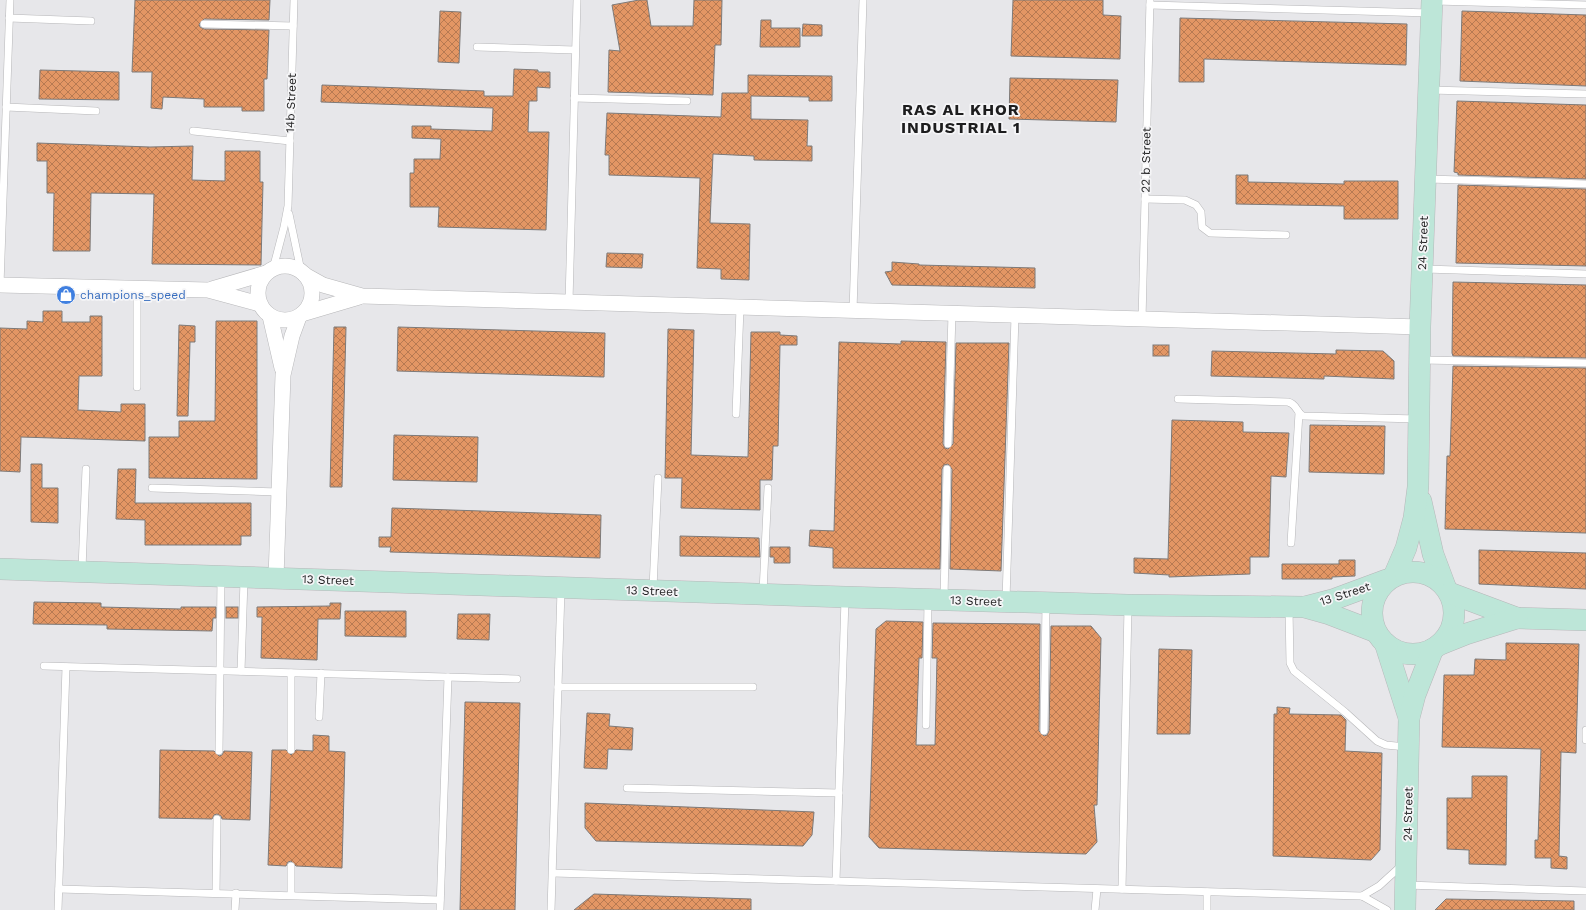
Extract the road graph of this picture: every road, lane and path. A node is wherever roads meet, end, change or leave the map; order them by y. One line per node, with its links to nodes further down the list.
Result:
1 (10, 0): 8 (lane)
2 (294, 0): 11 (lane, 14b Street)
3 (577, 0): 13 (lane)
4 (863, 0): 40 (lane)
5 (1150, 3): 6 (lane); 26 (lane, 22 b Street)
6 (1432, 5): 7 (lane); 15 (street, 24 Street)
7 (1586, 5)
8 (9, 18): 9 (lane); 14 (lane)
9 (91, 21)
10 (204, 24): 11 (lane)
11 (293, 26): 22 (lane, 14b Street)
12 (477, 47): 13 (lane)
13 (575, 50): 17 (lane)
14 (4, 60): 19 (lane)
15 (1429, 90): 16 (lane); 24 (street, 24 Street)
16 (1586, 94)
17 (574, 98): 18 (lane); 37 (lane)
18 (687, 101)
19 (6, 107): 20 (lane); 23 (lane)
20 (96, 111)
21 (193, 132): 22 (lane)
22 (290, 141): 27 (lane, 14b Street)
23 (2, 160): 33 (lane)
24 (1426, 179): 25 (lane); 29 (street, 24 Street)
25 (1586, 184)
26 (1145, 199): 28 (lane); 45 (lane, 22 b Street)
27 (288, 206): 30 (lane, 14b Street); 31 (lane, 14b Street)
28 (1286, 235)
29 (1422, 269): 32 (lane); 46 (street, 24 Street)
30 (270, 271): 31 (street); 35 (street); 38 (street)
31 (303, 273): 36 (street); 42 (street)
32 (1586, 274)
33 (0, 285): 34 (street)
34 (137, 288): 35 (street); 50 (lane)
35 (208, 290): 38 (street)
36 (362, 296): 37 (street); 42 (street)
37 (568, 303): 39 (street)
38 (260, 304): 43 (street)
39 (740, 308): 40 (street); 53 (lane)
40 (853, 311): 41 (street)
41 (952, 314): 44 (street); 55 (lane)
42 (302, 315): 43 (street); 49 (street)
43 (270, 316): 49 (street)
44 (1015, 316): 45 (street); 76 (lane)
45 (1142, 320): 46 (street)
46 (1420, 327): 47 (street, 24 Street)
47 (1420, 360): 48 (lane); 54 (street, 24 Street)
48 (1586, 363)
49 (283, 375): 62 (street)
50 (137, 386)
51 (1178, 399): 52 (lane)
52 (1299, 413): 54 (lane); 63 (lane)
53 (736, 414)
54 (1419, 419): 59 (street, 24 Street)
55 (948, 444)
56 (86, 469): 65 (lane)
57 (947, 469): 75 (lane)
58 (658, 478): 72 (lane)
59 (1418, 487): 69 (street, 24 Street); 71 (street, 24 Street)
60 (152, 488): 62 (lane)
61 (768, 488): 73 (lane)
62 (279, 492): 68 (street)
63 (1291, 543)
64 (0, 569): 65 (street, 13 Street)
65 (82, 572): 66 (street, 13 Street)
66 (221, 576): 67 (street, 13 Street); 86 (lane)
67 (244, 577): 68 (street, 13 Street); 87 (lane)
68 (276, 578): 70 (street, 13 Street)
69 (1390, 578): 71 (street); 79 (street, 13 Street); 82 (street)
70 (561, 588): 72 (street, 13 Street); 92 (lane)
71 (1448, 589): 80 (street); 83 (street)
72 (652, 590): 73 (street, 13 Street)
73 (763, 594): 74 (street, 13 Street)
74 (845, 597): 75 (street, 13 Street); 104 (lane)
75 (936, 600): 76 (street, 13 Street); 96 (lane)
76 (1006, 602): 77 (street, 13 Street)
77 (1046, 603): 78 (street, 13 Street); 98 (lane)
78 (1128, 605): 79 (street, 13 Street); 113 (lane)
79 (1296, 607): 82 (street, 13 Street); 100 (lane)
80 (1517, 618): 81 (street); 83 (street)
81 (1586, 620)
82 (1380, 638): 83 (street); 95 (street, 24 Street)
83 (1437, 646): 95 (street, 24 Street)
84 (44, 666): 85 (lane)
85 (66, 667): 86 (lane); 111 (lane)
86 (220, 671): 87 (lane); 102 (lane)
87 (241, 671): 88 (lane)
88 (291, 673): 89 (lane); 101 (lane)
89 (321, 673): 90 (lane); 94 (lane)
90 (448, 677): 91 (lane); 120 (lane)
91 (517, 679)
92 (558, 687): 93 (lane); 108 (lane)
93 (753, 687)
94 (319, 717)
95 (1409, 718): 100 (street, 24 Street)
96 (926, 725)
97 (1586, 730): 99 (lane)
98 (1044, 731)
99 (1586, 740)
100 (1408, 747): 106 (street, 24 Street)
101 (291, 750)
102 (219, 751)
103 (627, 788): 104 (lane)
104 (839, 793): 109 (lane)
105 (217, 819): 116 (lane)
106 (1407, 859): 110 (street, 24 Street); 119 (lane)
107 (290, 866): 118 (lane)
108 (553, 873): 109 (lane); 124 (lane)
109 (836, 881): 112 (lane)
110 (1406, 885): 114 (lane); 128 (street, 24 Street)
111 (59, 889): 116 (lane); 121 (lane)
112 (1097, 889): 113 (lane); 125 (lane)
113 (1122, 889): 115 (lane)
114 (1586, 891)
115 (1207, 892): 119 (lane); 126 (lane)
116 (216, 893): 117 (lane)
117 (236, 893): 118 (lane); 122 (lane)
118 (290, 895): 120 (lane)
119 (1362, 896): 127 (lane)
120 (440, 900): 123 (lane)
121 (58, 910)
122 (235, 910)
123 (440, 910)
124 (551, 910)
125 (1095, 910)
126 (1207, 910)
127 (1387, 910)
128 (1405, 910)

